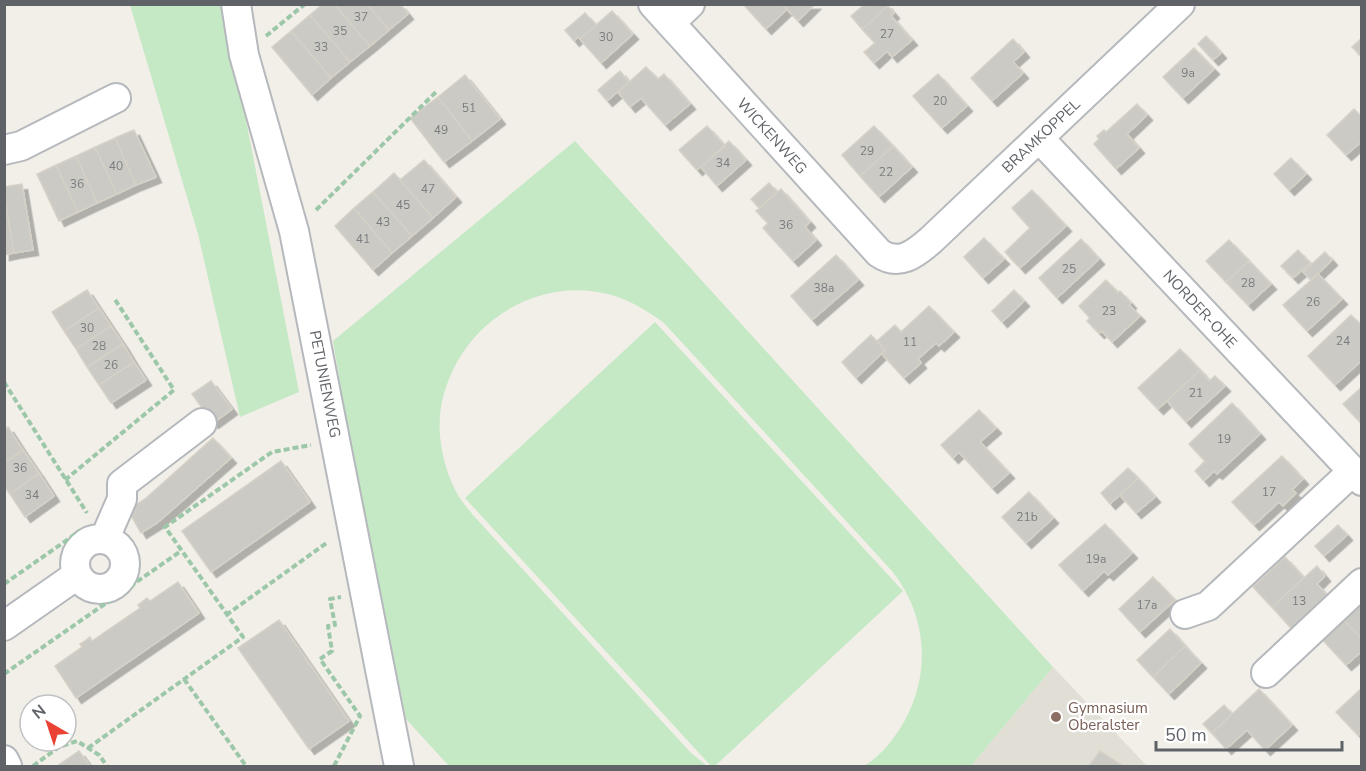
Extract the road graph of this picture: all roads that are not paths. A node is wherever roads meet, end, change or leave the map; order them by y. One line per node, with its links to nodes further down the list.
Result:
1 (236, 4): 18 (street, PETUNIENWEG)
2 (1180, 4): 5 (street, BRAMKOPPEL)
3 (671, 11): 7 (street, WICKENWEG)
4 (116, 98): 6 (street)
5 (1039, 138): 7 (street, BRAMKOPPEL); 9 (street, NORDER-OHE)
6 (4, 150)
7 (896, 260)
8 (202, 423): 10 (street)
9 (1357, 476): 13 (street)
10 (98, 530): 11 (street); 11 (street)
11 (77, 575): 14 (street)
12 (1362, 583): 15 (street)
13 (1185, 614)
14 (4, 626)
15 (1266, 673)
16 (4, 760): 17 (street)
17 (7, 766)
18 (399, 766)

